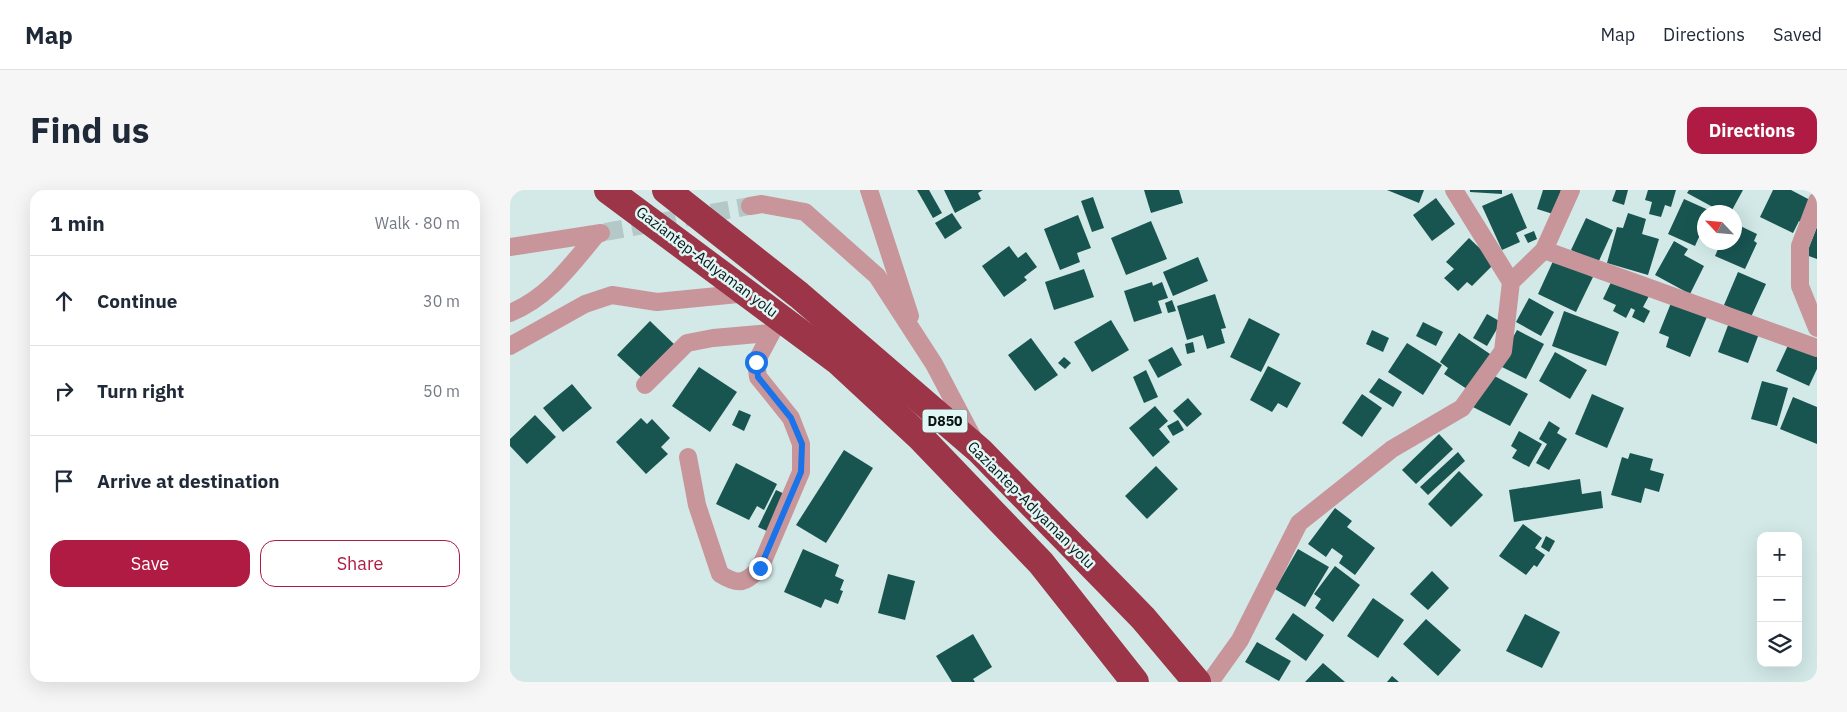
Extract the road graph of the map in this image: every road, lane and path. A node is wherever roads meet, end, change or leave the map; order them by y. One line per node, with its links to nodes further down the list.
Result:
1 (608, 190): 11 (highway, Gaziantep-Adıyaman yolu / D850)
2 (666, 190): 19 (highway, Gaziantep-Adıyaman yolu / D850)
3 (1454, 190): 10 (street)
4 (1571, 190): 9 (street)
5 (871, 191): 15 (street)
6 (1817, 200): 14 (street)
7 (750, 206): 15 (street)
8 (510, 246): 12 (street)
9 (1544, 250): 10 (street); 17 (street)
10 (1510, 282): 23 (street)
11 (748, 293): 13 (highway, Gaziantep-Adıyaman yolu / D850); 16 (street)
12 (510, 313)
13 (775, 325): 18 (street); 20 (street); 21 (highway, Gaziantep-Adıyaman yolu / D850)
14 (1817, 328)
15 (918, 340): 19 (street)
16 (510, 346)
17 (1817, 348)
18 (645, 385)
19 (980, 451): 22 (highway, Gaziantep-Adıyaman yolu / D850)
20 (688, 457)
21 (1135, 682)
22 (1197, 682)
23 (1210, 682)

